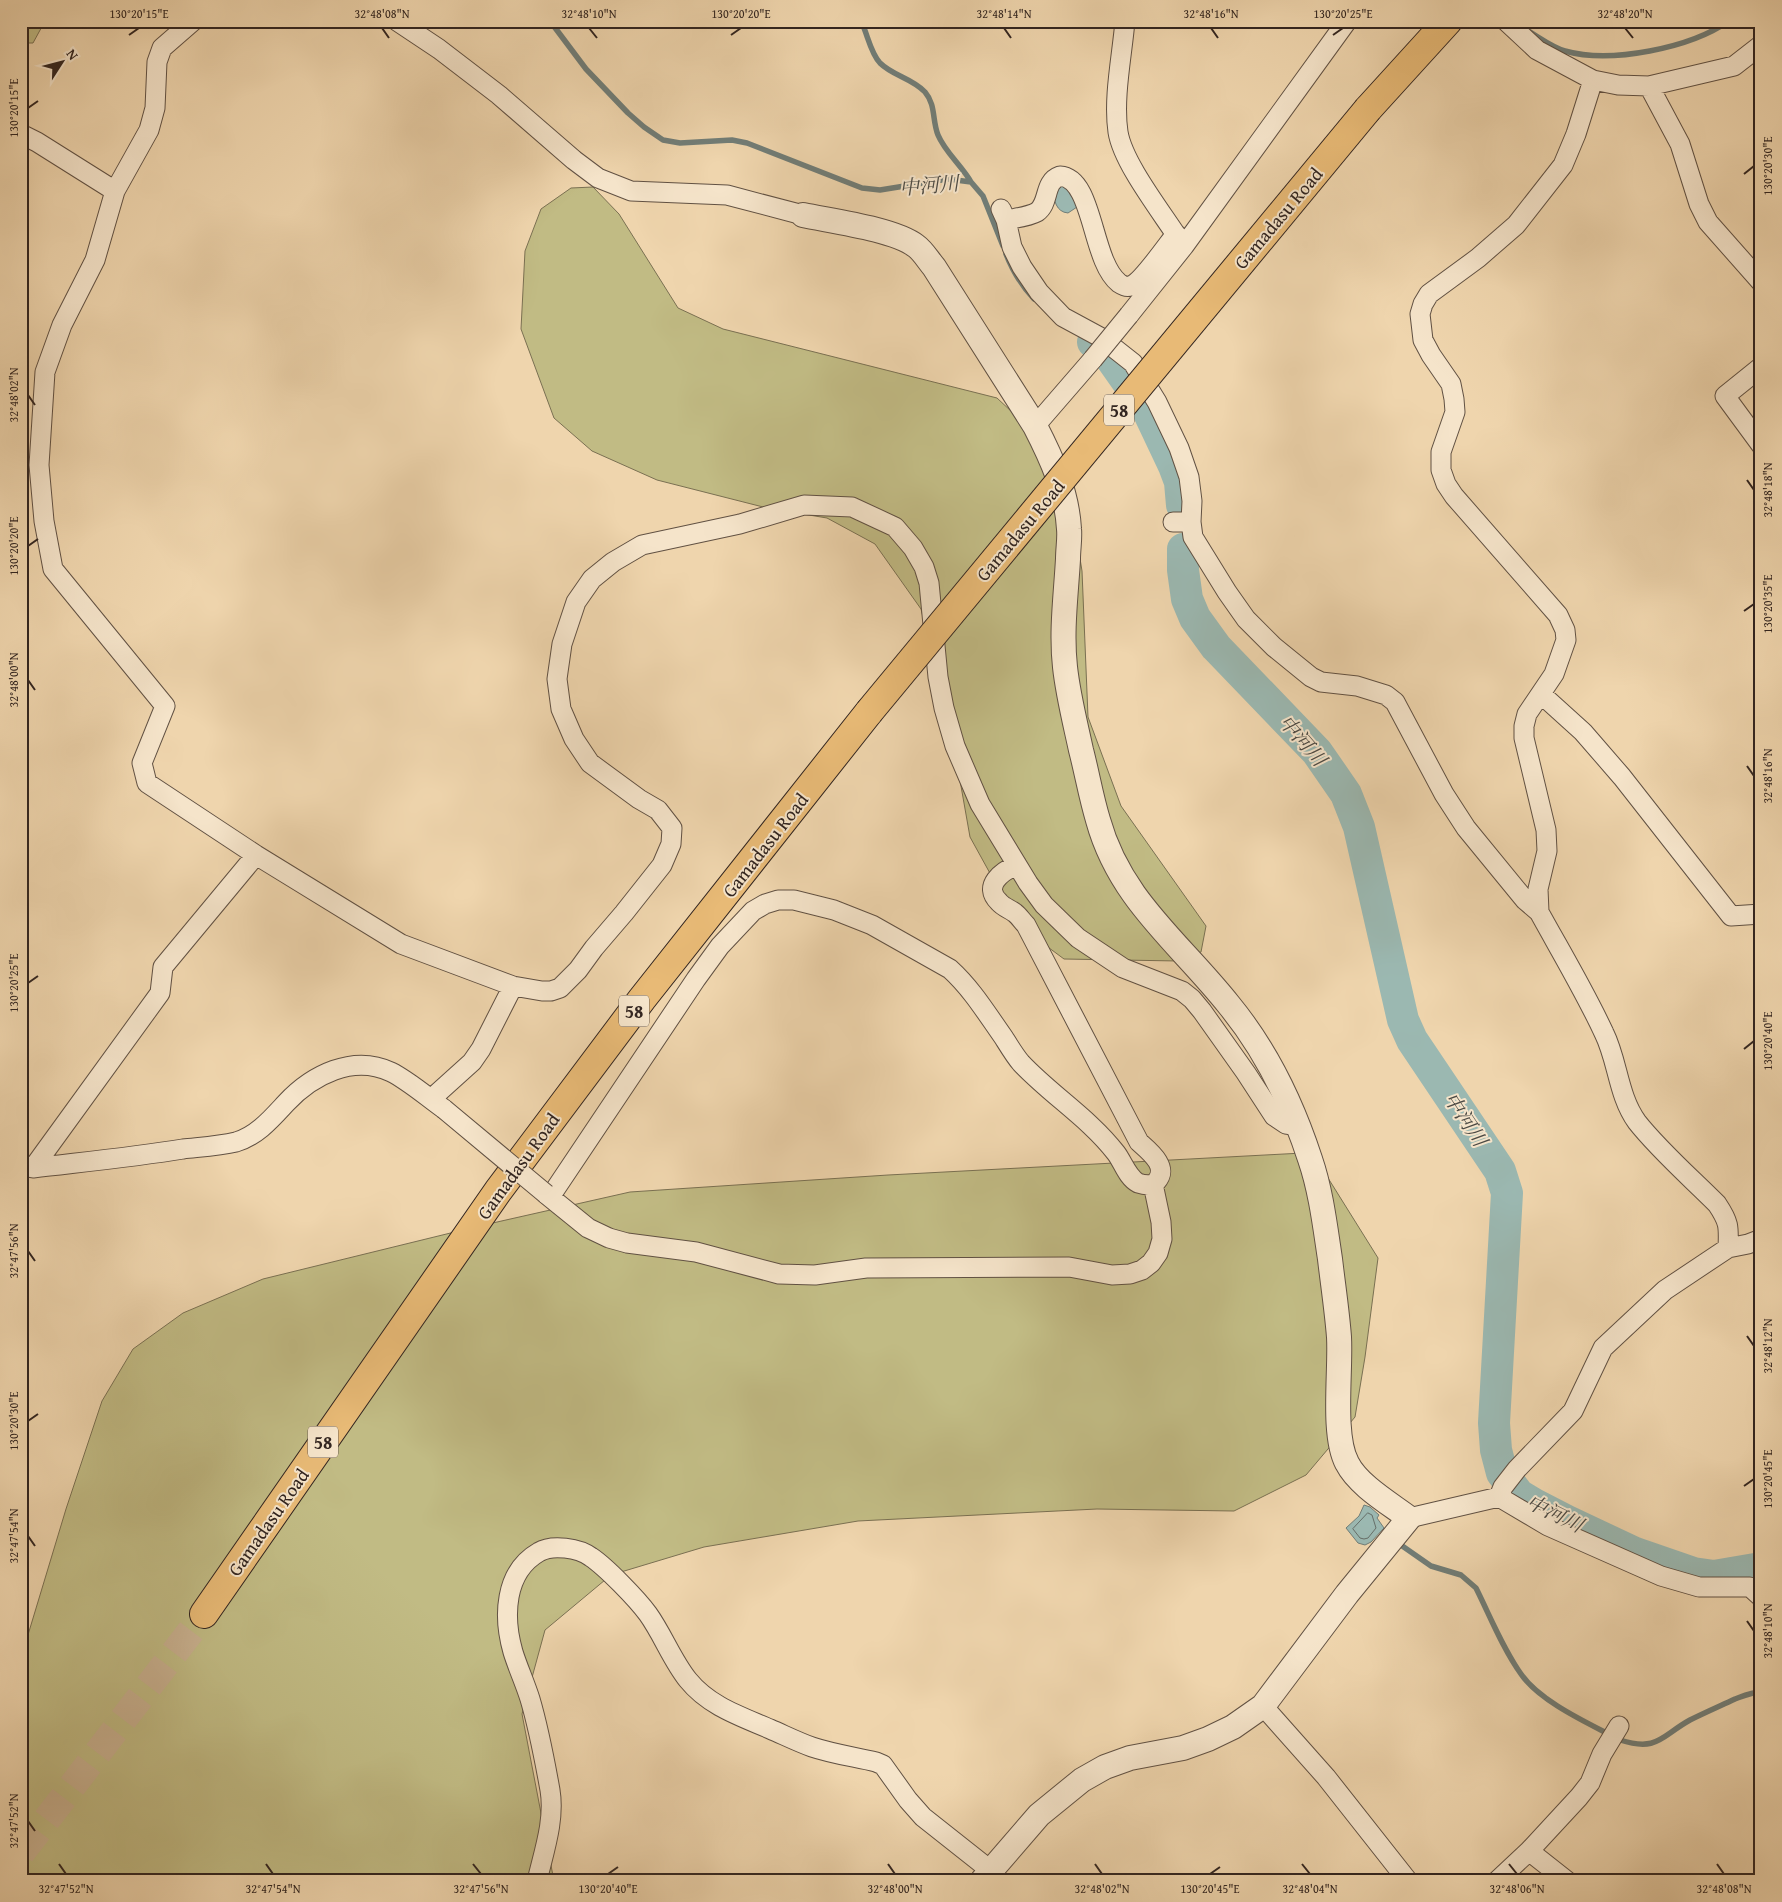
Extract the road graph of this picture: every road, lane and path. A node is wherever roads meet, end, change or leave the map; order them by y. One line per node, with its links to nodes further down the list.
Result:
1 (193, 21): 13 (street)
2 (397, 21): 14 (street)
3 (1126, 21): 15 (street)
4 (1347, 21): 15 (street)
5 (1434, 21): 11 (highway)
6 (1448, 21): 11 (highway)
7 (1506, 21): 9 (street)
8 (1761, 45): 10 (street)
9 (1593, 80): 10 (street); 20 (street)
10 (1650, 86): 16 (street)
11 (1368, 109): 36 (highway, Gamadasu Road / 58, bridge)
12 (21, 134): 13 (street)
13 (115, 191): 21 (street)
14 (803, 215): 18 (street)
15 (1180, 240): 18 (street, bridge); 23 (street)
16 (1761, 282)
17 (1761, 367): 19 (street)
18 (1035, 426): 27 (street)
19 (1761, 445)
20 (1541, 694): 23 (street); 24 (street)
21 (256, 855): 25 (street); 28 (street)
22 (1017, 865): 25 (street); 27 (street); 29 (street)
23 (1539, 912): 32 (street)
24 (1761, 914)
25 (513, 986): 26 (street)
26 (438, 1104): 28 (street); 30 (street, bridge)
27 (1299, 1126): 34 (street)
28 (27, 1167)
29 (1153, 1184): 30 (street); 30 (street)
30 (548, 1195)
31 (1761, 1239): 32 (street)
32 (1728, 1248): 33 (street)
33 (1501, 1492): 34 (street); 35 (street)
34 (1409, 1518): 37 (street)
35 (1761, 1597)
36 (204, 1614)
37 (1263, 1706): 40 (street); 42 (street)
38 (1615, 1732): 39 (street)
39 (1529, 1851): 43 (street); 44 (street)
40 (986, 1875): 41 (street)
41 (537, 1881)
42 (1408, 1881)
43 (1497, 1881)
44 (1567, 1881)

